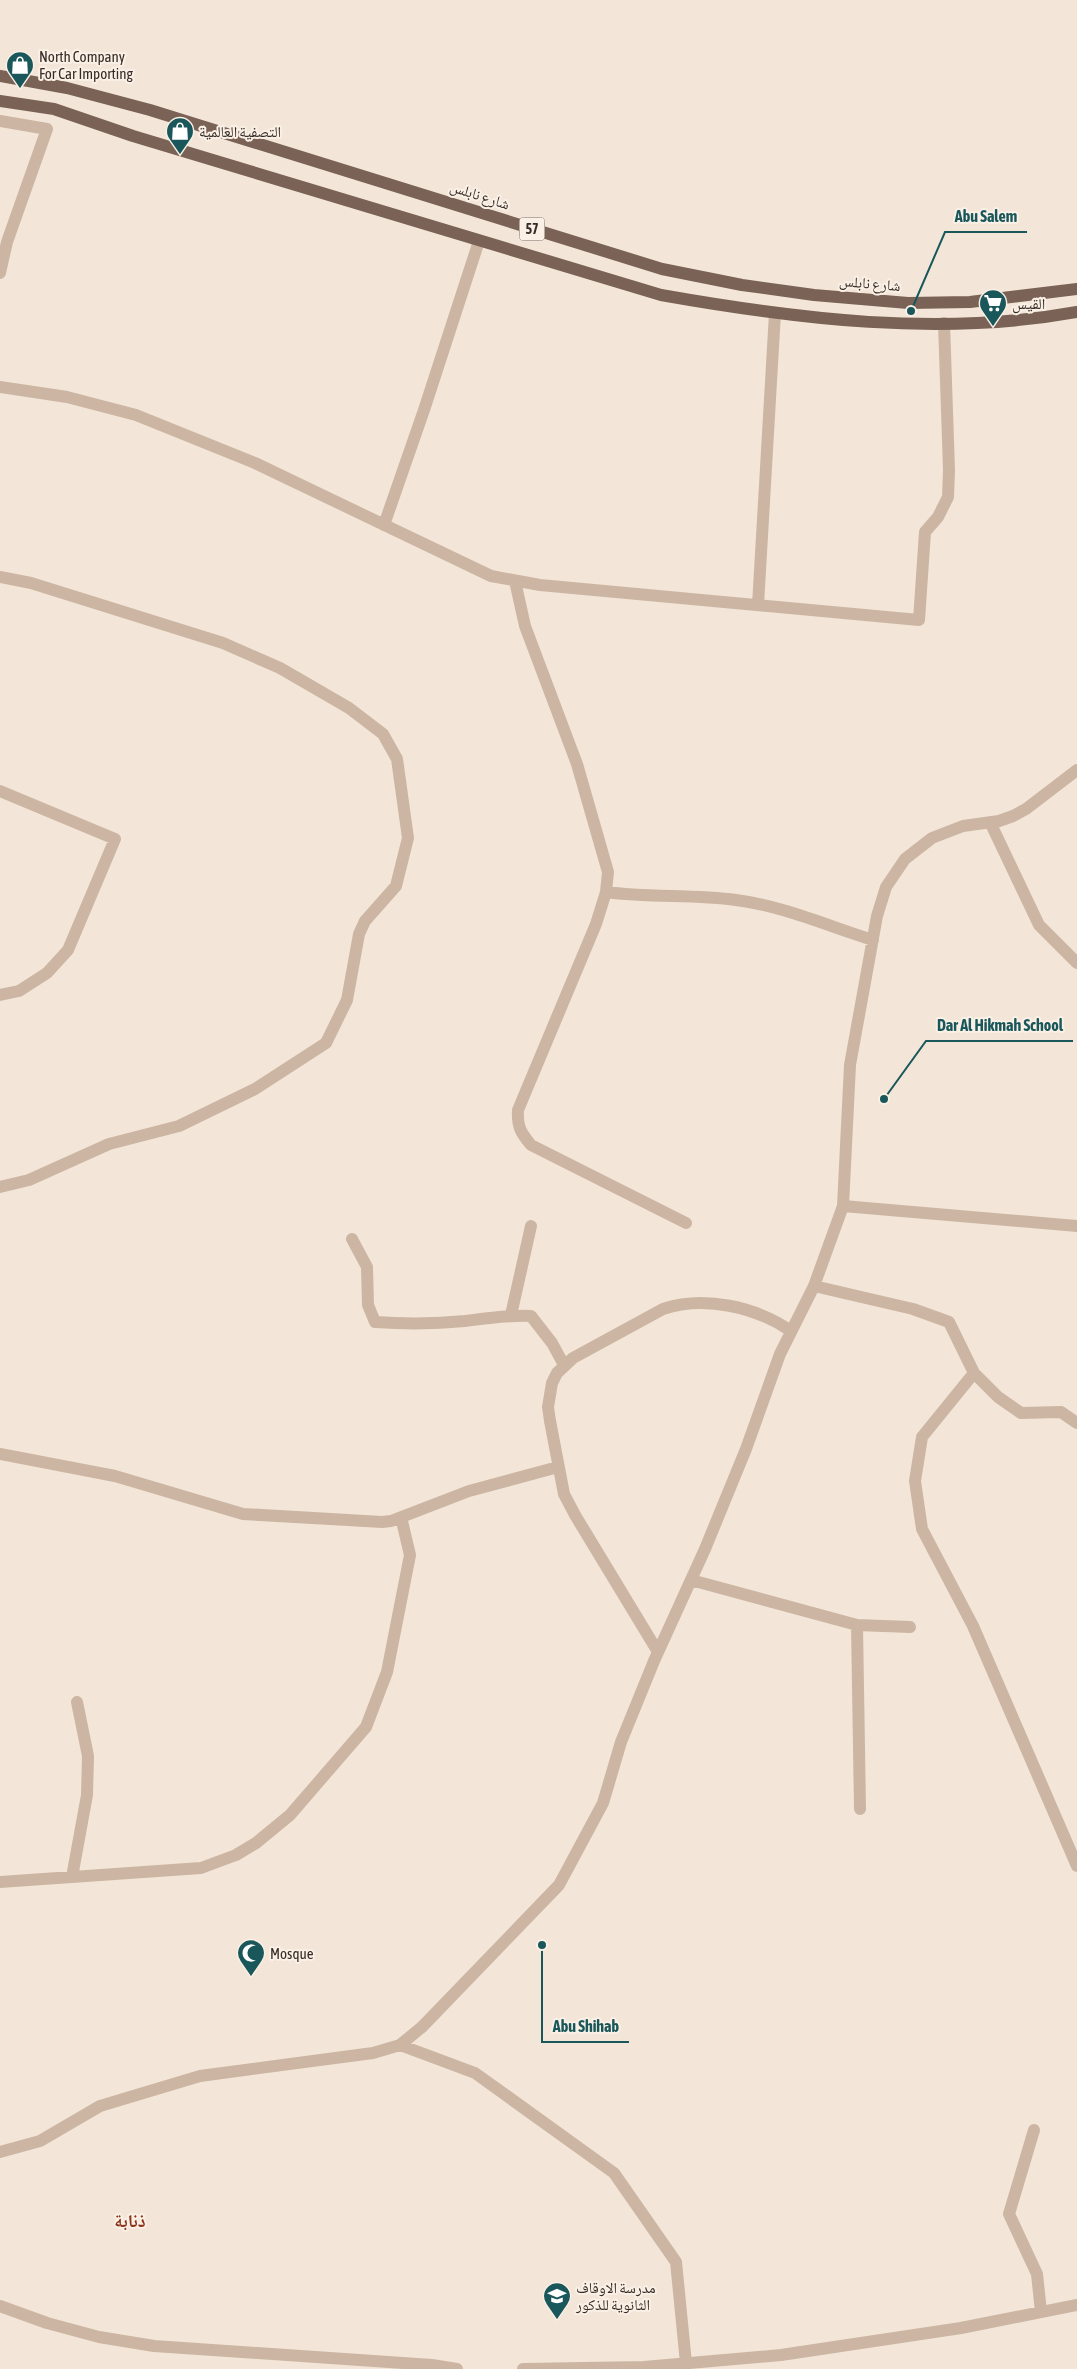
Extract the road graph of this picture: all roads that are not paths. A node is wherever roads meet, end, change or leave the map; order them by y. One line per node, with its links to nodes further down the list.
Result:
1 (0, 76): 6 (main road, شارع نابلس / 57)
2 (0, 101): 4 (main road, 57)
3 (0, 121): 5 (street)
4 (479, 241): 8 (main road, 57); 11 (street)
5 (0, 273)
6 (1077, 289)
7 (1077, 312): 9 (main road, 57)
8 (775, 313): 9 (main road, 57); 14 (street)
9 (944, 323): 14 (street)
10 (0, 386): 11 (street)
11 (384, 524): 13 (street)
12 (0, 577): 22 (street)
13 (515, 581): 14 (street); 18 (street)
14 (758, 605)
15 (1077, 770): 17 (street)
16 (0, 791): 21 (street)
17 (990, 822): 19 (street); 20 (street)
18 (606, 892): 19 (street); 24 (street)
19 (873, 940): 23 (street)
20 (1077, 962)
21 (0, 995)
22 (0, 1187)
23 (843, 1206): 26 (street); 28 (street)
24 (686, 1224)
25 (531, 1226): 29 (street)
26 (1077, 1226)
27 (352, 1239): 29 (street)
28 (814, 1286): 30 (street); 32 (street)
29 (511, 1315): 31 (street)
30 (791, 1331): 31 (street); 37 (street)
31 (564, 1364): 35 (street)
32 (974, 1373): 33 (street); 43 (street)
33 (1077, 1423)
34 (0, 1454): 36 (street)
35 (558, 1467): 36 (street); 40 (street)
36 (401, 1517): 44 (street)
37 (691, 1580): 38 (street); 40 (street)
38 (857, 1625): 39 (street); 42 (street)
39 (910, 1627)
40 (658, 1652): 46 (street)
41 (77, 1702): 44 (street)
42 (860, 1809)
43 (1077, 1866)
44 (72, 1877): 45 (street)
45 (0, 1882)
46 (400, 2045): 48 (street); 52 (street)
47 (1034, 2130): 51 (street)
48 (0, 2152)
49 (1077, 2305): 51 (street)
50 (0, 2306): 53 (street)
51 (1042, 2312): 52 (street)
52 (686, 2363): 54 (street)
53 (456, 2369)
54 (524, 2369)

